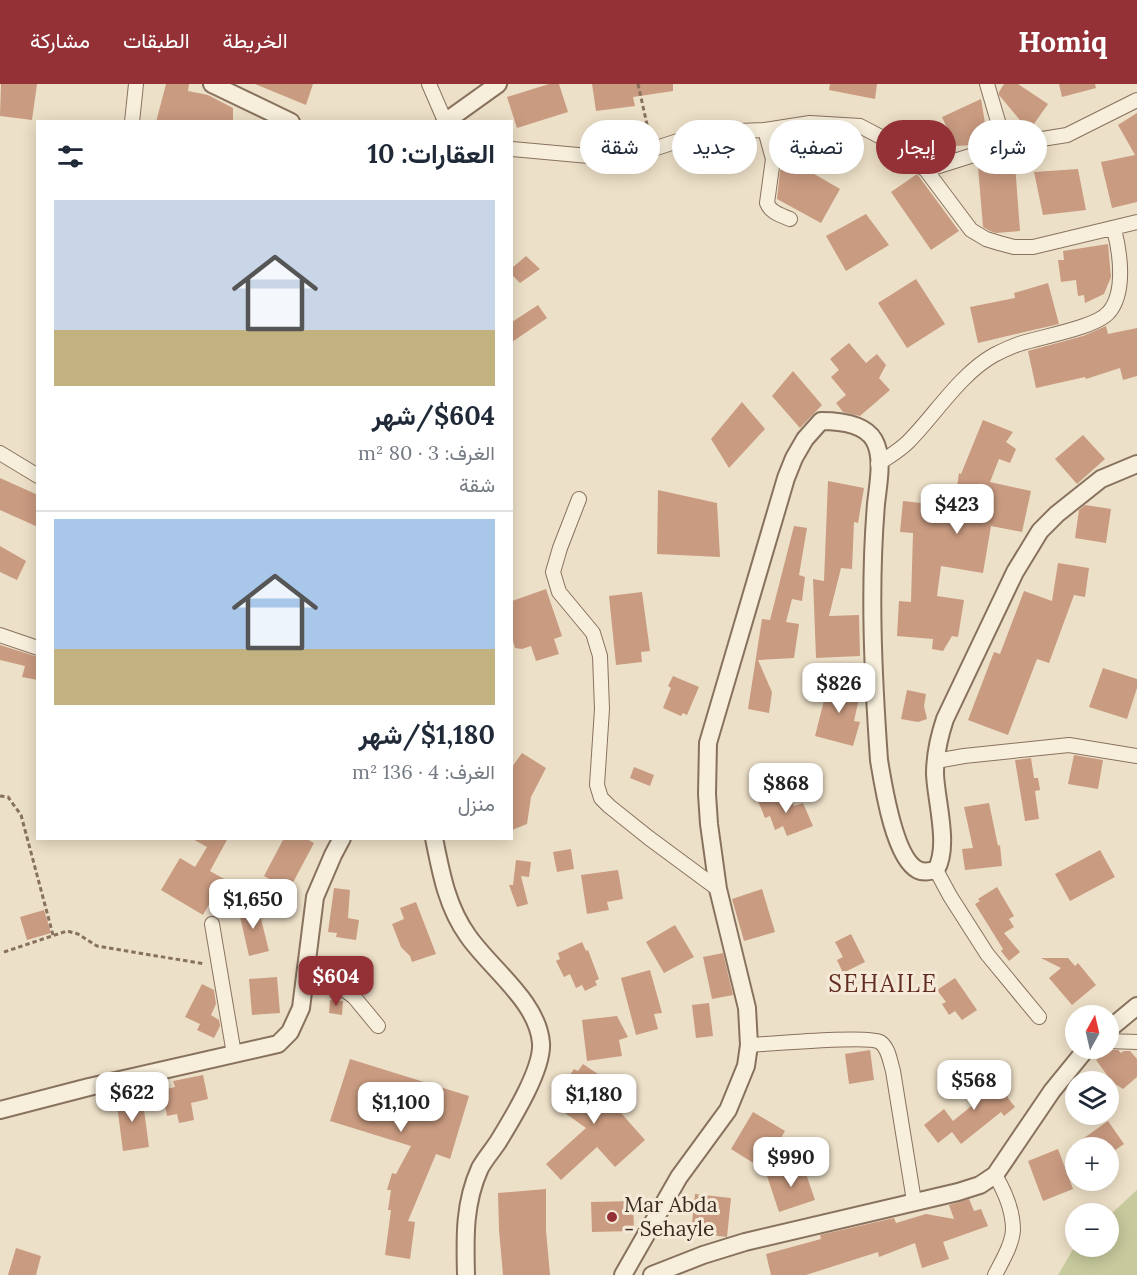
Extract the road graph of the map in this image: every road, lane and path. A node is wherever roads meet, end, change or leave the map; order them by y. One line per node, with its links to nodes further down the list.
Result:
1 (136, 84): 8 (street)
2 (212, 84): 9 (street)
3 (429, 84): 10 (street)
4 (498, 84): 11 (street)
5 (638, 84): 12 (path)
6 (987, 84): 13 (street)
7 (1137, 100): 16 (street)
8 (132, 120)
9 (287, 120)
10 (445, 120)
11 (446, 120)
12 (646, 120)
13 (998, 120)
14 (765, 130): 15 (street); 17 (street); 21 (street)
15 (876, 134)
16 (1047, 138)
17 (660, 147)
18 (513, 149): 19 (street)
19 (580, 155)
20 (930, 174): 23 (street)
21 (790, 219)
22 (1137, 222): 23 (street)
23 (1114, 229): 25 (street)
24 (0, 453): 27 (street)
25 (878, 464): 36 (street); 37 (street)
26 (1137, 464): 32 (street)
27 (36, 475)
28 (579, 499): 37 (street)
29 (0, 635): 30 (street)
30 (36, 647)
31 (1137, 756): 32 (street)
32 (936, 761): 36 (street)
33 (0, 796): 39 (path)
34 (341, 840): 41 (street)
35 (434, 840): 55 (street)
36 (936, 870): 44 (street)
37 (718, 889): 49 (street)
38 (212, 924): 42 (street)
39 (53, 935): 40 (path); 42 (path)
40 (4, 952)
41 (308, 962): 46 (street); 50 (street)
42 (219, 966): 50 (street)
43 (1137, 1006): 45 (street)
44 (1039, 1017)
45 (1119, 1021)
46 (378, 1026)
47 (1119, 1041): 48 (street)
48 (1137, 1042)
49 (749, 1045): 54 (street); 56 (street)
50 (234, 1054): 52 (street)
51 (1078, 1059): 53 (street)
52 (0, 1110)
53 (994, 1174): 54 (street); 58 (street)
54 (914, 1201): 57 (street)
55 (466, 1275)
56 (623, 1275)
57 (652, 1275)
58 (995, 1275)

